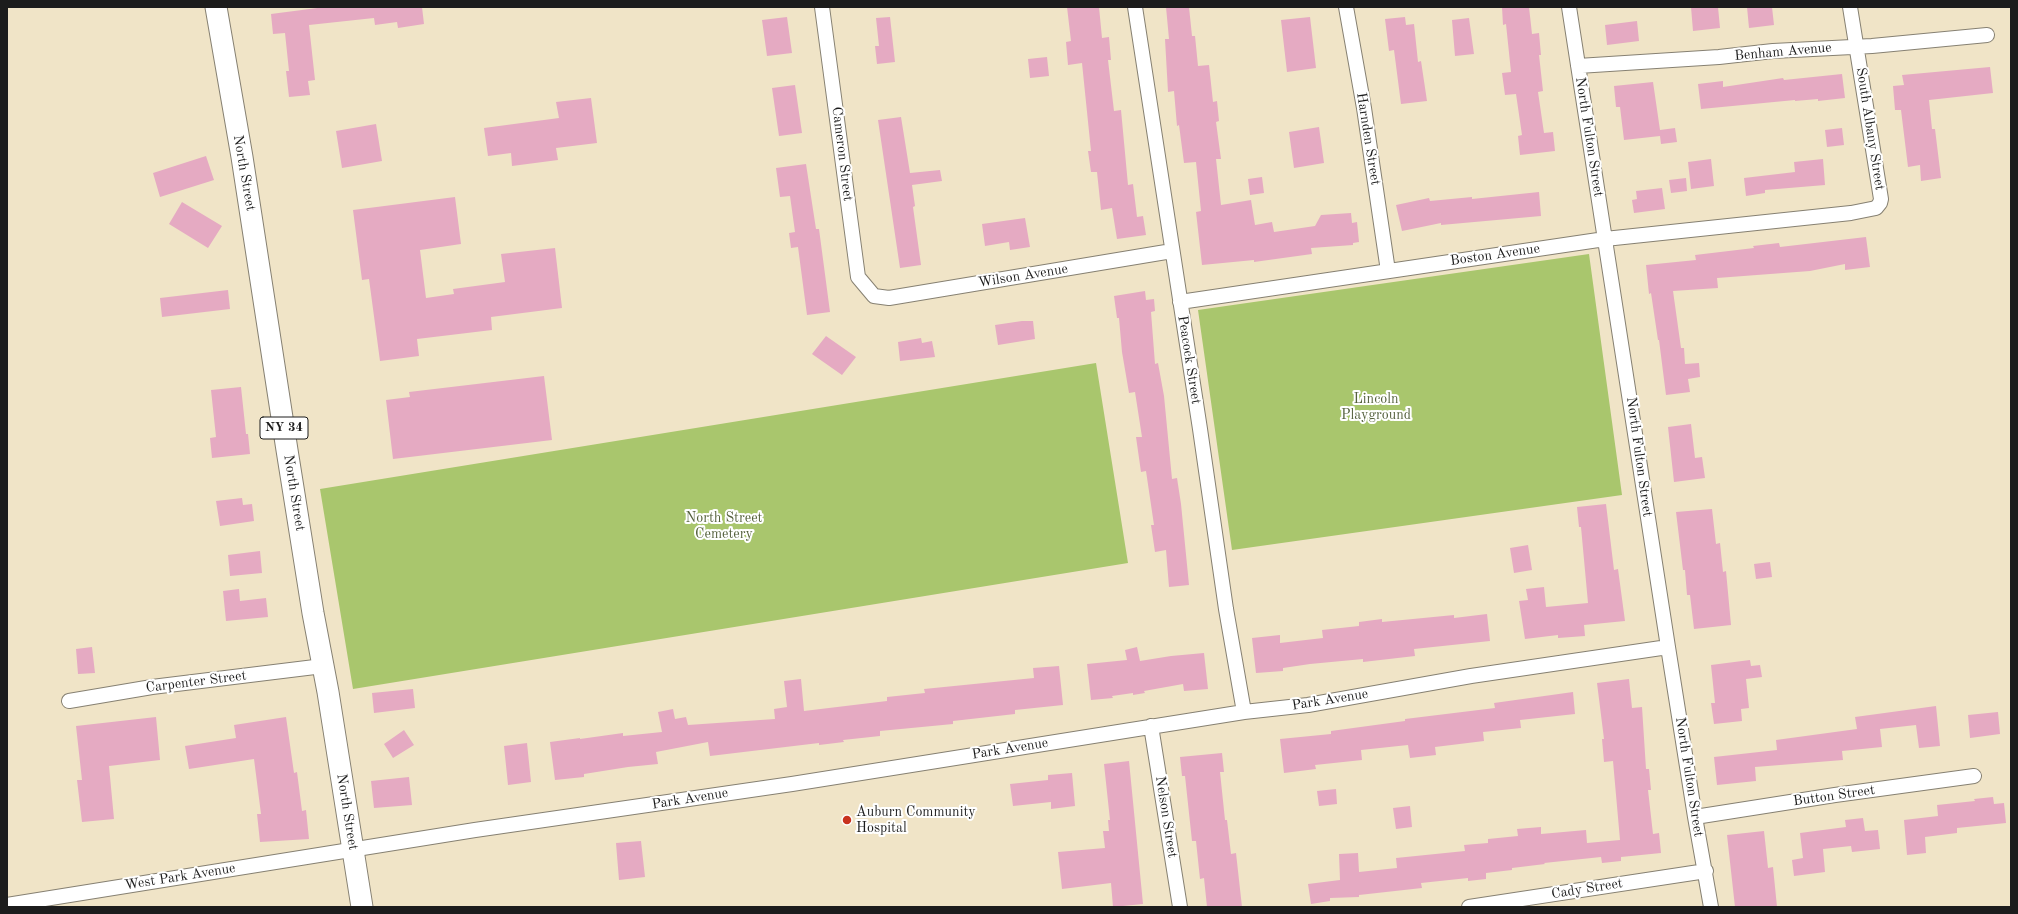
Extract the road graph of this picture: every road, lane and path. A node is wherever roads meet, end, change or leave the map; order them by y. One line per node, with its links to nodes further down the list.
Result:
1 (216, 7): 17 (main road, North Street / NY 34)
2 (822, 7): 14 (street, Cameron Street)
3 (1135, 7): 12 (street, Peacock Street)
4 (1346, 7): 13 (street, Harnden Street)
5 (1569, 7): 9 (street, North Fulton Street)
6 (1850, 7): 8 (street, South Albany Street)
7 (1988, 35): 8 (street, Benham Avenue)
8 (1857, 46): 9 (street, Benham Avenue); 10 (street, South Albany Street)
9 (1578, 66): 11 (street, North Fulton Street)
10 (1812, 217): 11 (street, Boston Avenue)
11 (1605, 239): 13 (street, Boston Avenue); 16 (street, North Fulton Street)
12 (1172, 251): 14 (street, Wilson Avenue); 15 (street, Peacock Street)
13 (1388, 271): 15 (street, Boston Avenue)
14 (874, 296)
15 (1180, 302): 19 (street, Peacock Street)
16 (1668, 647): 19 (street, Park Avenue); 22 (street, North Fulton Street)
17 (323, 666): 18 (street, Carpenter Street); 23 (main road, North Street / NY 34)
18 (69, 701)
19 (1244, 712): 20 (street, Park Avenue)
20 (1151, 726): 23 (street, Park Avenue); 27 (street, Nelson Street)
21 (1974, 776): 22 (street, Button Street)
22 (1694, 817): 24 (street, North Fulton Street)
23 (352, 850): 25 (street, West Park Avenue); 26 (main road, North Street / NY 34)
24 (1706, 871): 28 (street, Cady Street); 29 (street, North Fulton Street)
25 (7, 905)
26 (362, 907)
27 (1180, 907)
28 (1469, 907)
29 (1711, 907)

